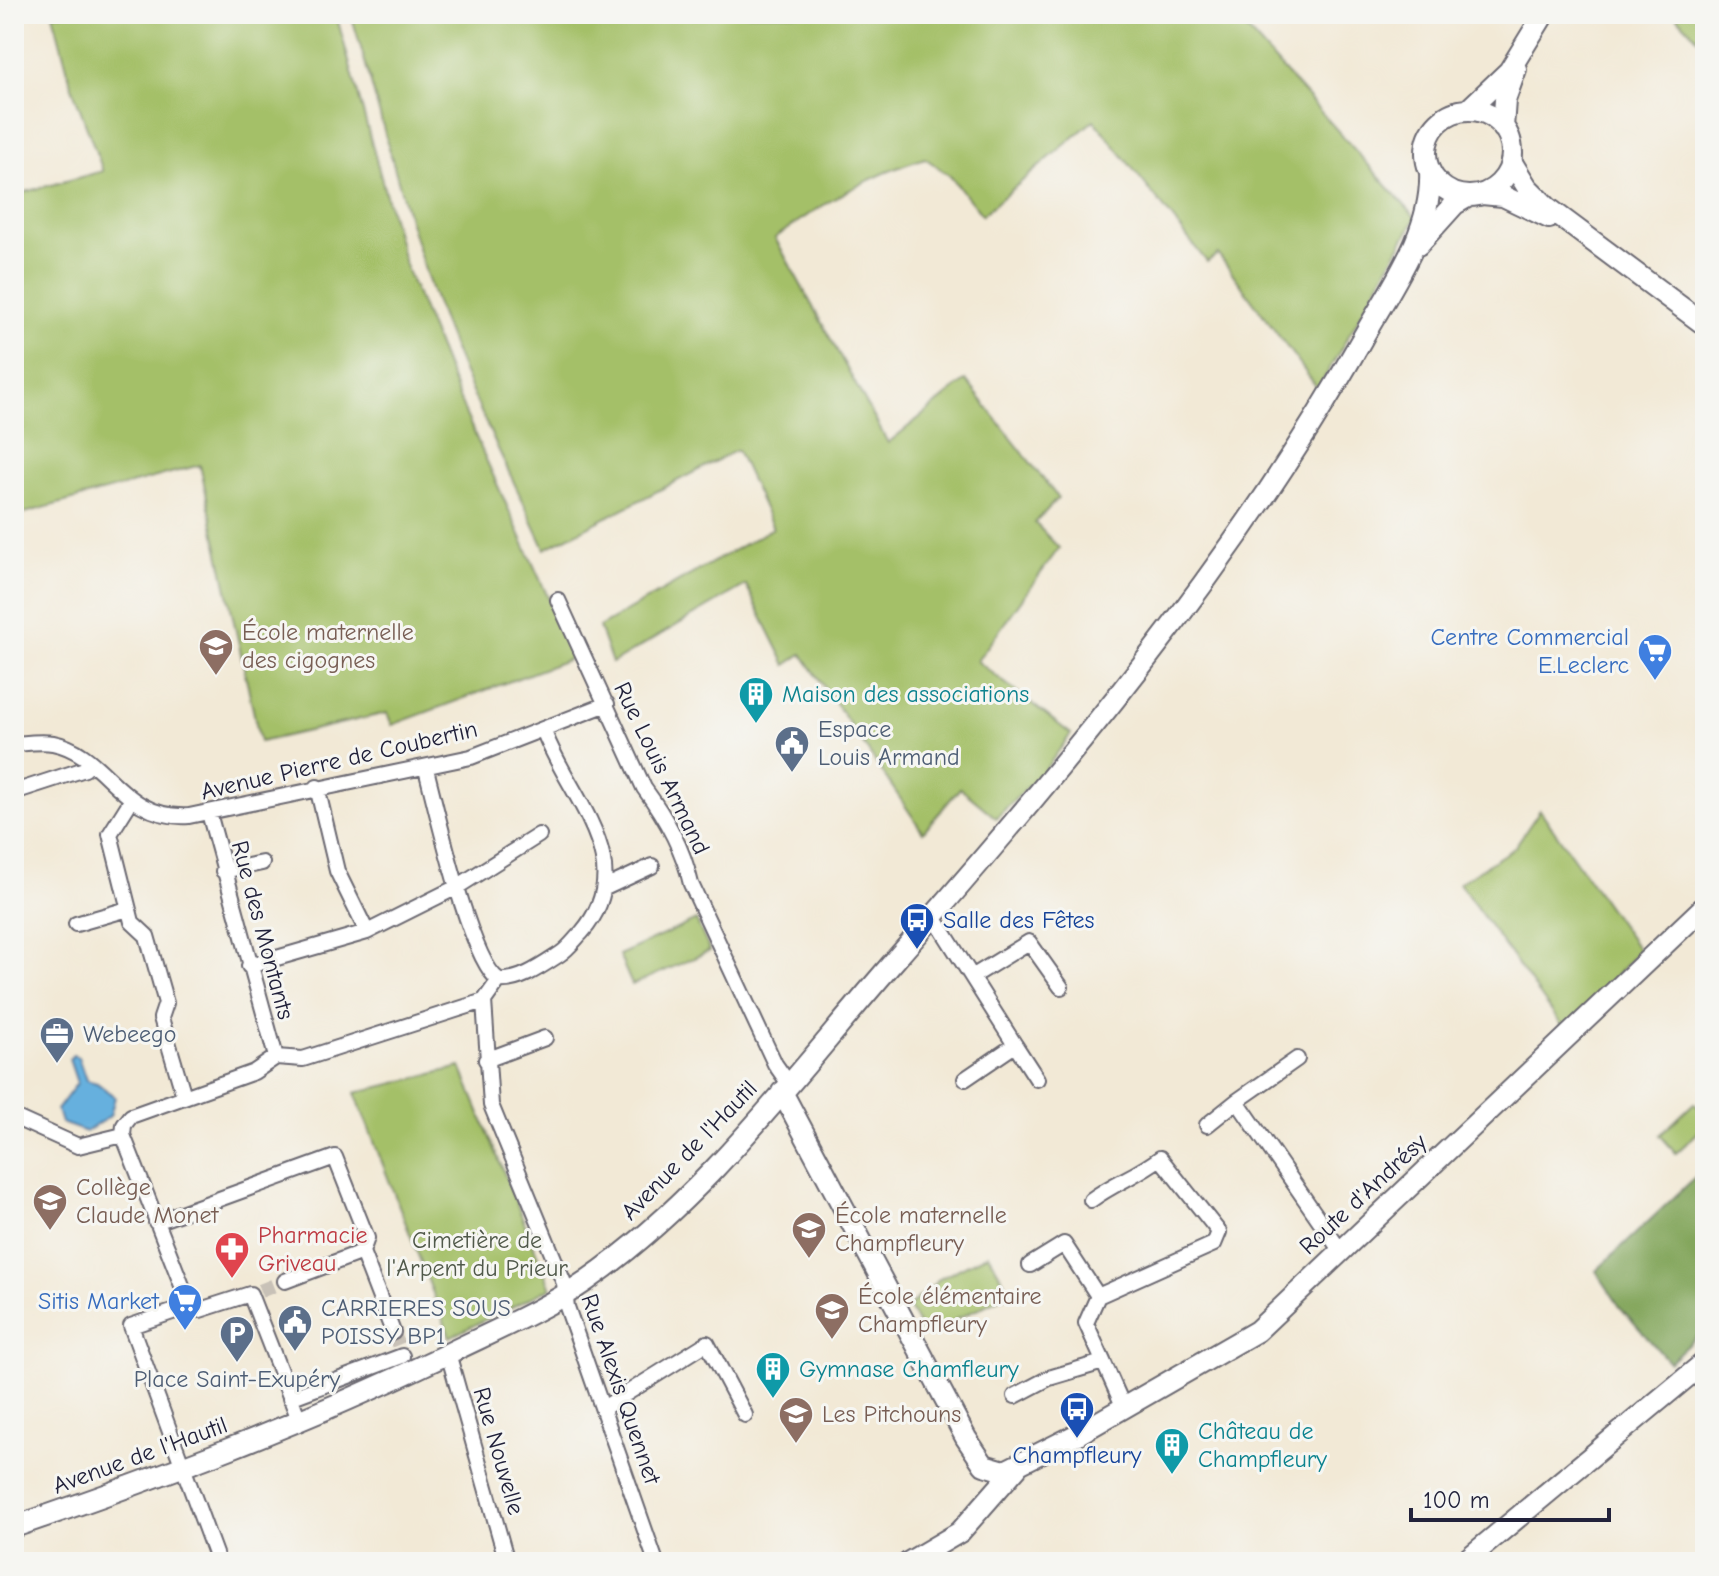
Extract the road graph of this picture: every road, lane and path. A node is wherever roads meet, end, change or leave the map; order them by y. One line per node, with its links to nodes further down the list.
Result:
1 (1544, 14): 2 (street)
2 (1524, 50): 3 (street); 4 (street)
3 (1468, 110): 4 (street); 6 (street)
4 (1503, 128): 5 (street)
5 (1511, 161): 7 (street); 8 (street)
6 (1430, 171): 7 (street); 9 (street)
7 (1475, 195): 8 (street); 9 (street)
8 (1576, 231): 10 (street)
9 (1410, 254): 30 (street, Avenue de l'Hautil)
10 (1705, 325)
11 (558, 600): 12 (street, Rue Louis Armand)
12 (607, 704): 13 (street, Avenue Pierre de Coubertin); 45 (street, Rue Louis Armand)
13 (543, 729): 17 (street, Avenue Pierre de Coubertin); 27 (street)
14 (14, 732): 15 (street)
15 (14, 746): 16 (street, Avenue Pierre de Coubertin)
16 (90, 764): 19 (street); 20 (street, Avenue Pierre de Coubertin)
17 (426, 769): 18 (street, Avenue Pierre de Coubertin); 26 (street)
18 (317, 787): 21 (street, Avenue Pierre de Coubertin); 32 (street)
19 (14, 792)
20 (132, 799): 21 (street, Avenue Pierre de Coubertin); 29 (street)
21 (209, 813): 25 (street, Rue des Montants)
22 (539, 835): 26 (street)
23 (262, 863): 25 (street)
24 (652, 866): 27 (street)
25 (223, 871): 33 (street, Rue des Montants)
26 (457, 887): 32 (street); 35 (street)
27 (605, 888): 35 (street)
28 (1705, 906): 53 (street, Route d'Andrésy)
29 (128, 909): 31 (street); 46 (street)
30 (934, 917): 34 (street); 45 (street, Avenue de l'Hautil)
31 (76, 924)
32 (367, 932): 33 (street)
33 (249, 966): 40 (street, Rue des Montants)
34 (972, 977): 36 (street); 39 (street)
35 (499, 980): 37 (street)
36 (1061, 987)
37 (484, 1001): 40 (street); 42 (street, Rue Alexis Quennet)
38 (545, 1038): 42 (street)
39 (1015, 1045): 43 (street); 44 (street)
40 (276, 1057): 46 (street)
41 (1297, 1059): 47 (street)
42 (486, 1060): 57 (street, Rue Alexis Quennet)
43 (965, 1079)
44 (1037, 1079)
45 (786, 1088): 57 (street, Avenue de l'Hautil); 72 (street)
46 (184, 1096): 50 (street)
47 (1237, 1101): 49 (street); 53 (street)
48 (14, 1117): 50 (street)
49 (1207, 1125)
50 (123, 1135): 52 (street)
51 (1091, 1200): 58 (street)
52 (156, 1222): 54 (street); 59 (street)
53 (1340, 1250): 69 (street, Route d'Andrésy)
54 (362, 1252): 56 (street); 60 (street)
55 (1030, 1265): 58 (street)
56 (285, 1281)
57 (564, 1294): 61 (street, Avenue de l'Hautil); 68 (street, Rue Alexis Quennet)
58 (1098, 1296): 63 (street)
59 (190, 1306): 66 (street); 74 (street)
60 (393, 1332)
61 (448, 1353): 62 (street, Avenue de l'Hautil); 78 (street, Rue Nouvelle)
62 (403, 1359): 66 (street, Avenue de l'Hautil); 71 (street, Avenue de l'Hautil)
63 (1103, 1362): 65 (street); 69 (street)
64 (1705, 1362): 67 (street)
65 (1015, 1396)
66 (290, 1398): 71 (street)
67 (1657, 1403): 81 (street); 82 (street)
68 (605, 1407): 70 (street); 79 (street, Rue Alexis Quennet)
69 (1124, 1408): 73 (street, Route d'Andrésy)
70 (745, 1415)
71 (300, 1422): 74 (street, Avenue de l'Hautil)
72 (981, 1461): 73 (street); 75 (street)
73 (1017, 1467): 75 (street, Route d'Andrésy)
74 (183, 1468): 76 (street, Avenue de l'Hautil); 77 (street)
75 (992, 1494): 80 (street, Route d'Andrésy)
76 (14, 1527)
77 (218, 1562)
78 (507, 1562)
79 (656, 1562)
80 (909, 1562)
81 (1464, 1562)
82 (1484, 1562)

